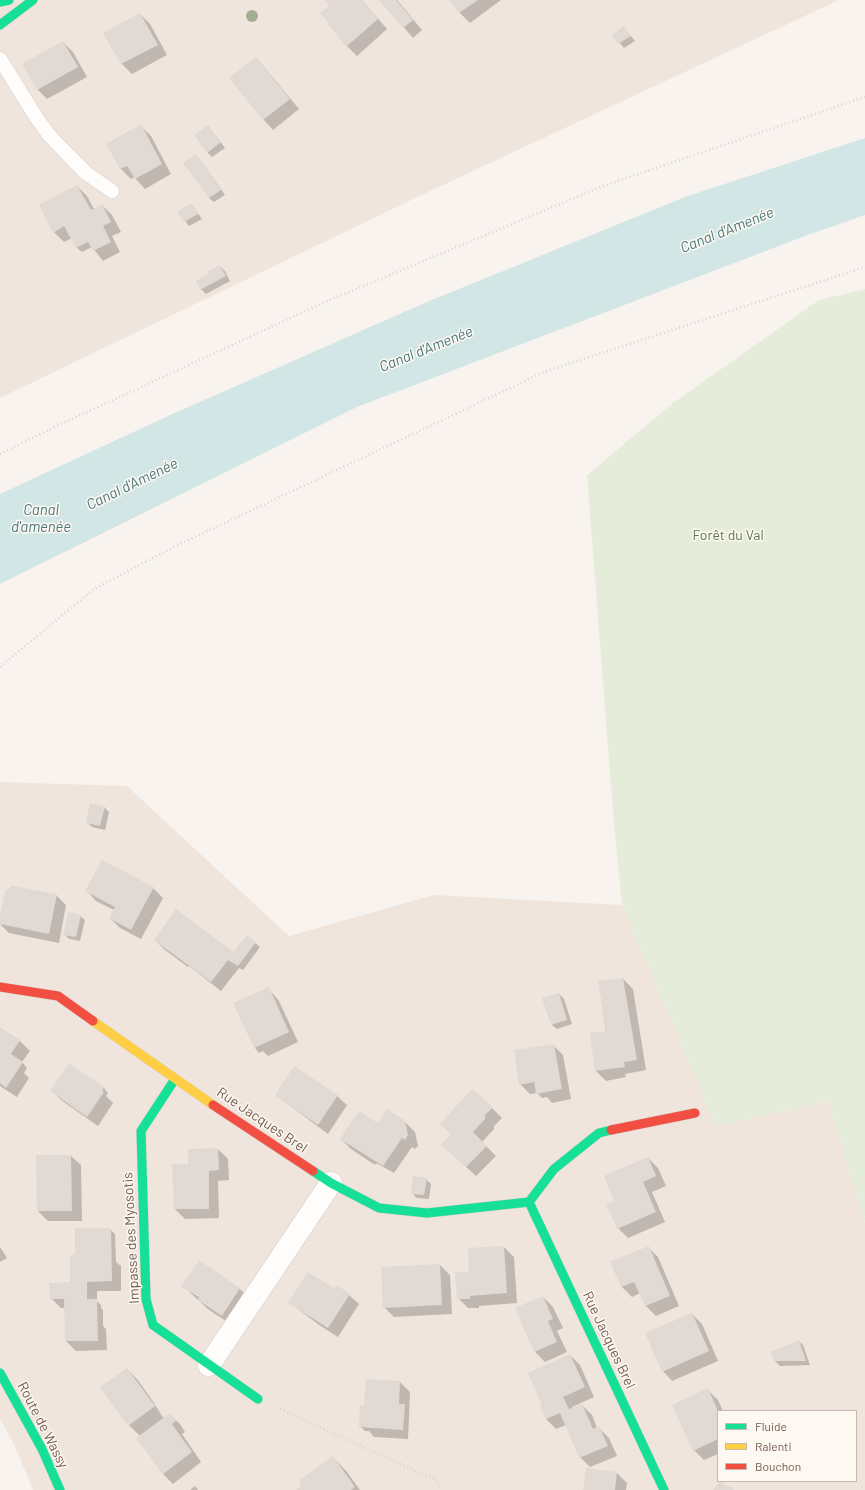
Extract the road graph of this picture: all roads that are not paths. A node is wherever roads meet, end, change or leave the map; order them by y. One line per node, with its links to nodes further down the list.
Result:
1 (9, 0): 3 (street)
2 (33, 0): 4 (street)
3 (0, 2)
4 (0, 25)
5 (0, 59): 6 (lane)
6 (112, 191)
7 (0, 987): 8 (street, Rue Jacques Brel)
8 (174, 1079): 10 (street, Rue Jacques Brel); 12 (street, Impasse des Myosotis)
9 (695, 1112): 11 (street)
10 (331, 1183): 11 (street, Rue Jacques Brel); 12 (street)
11 (529, 1202): 16 (street, Rue Jacques Brel)
12 (210, 1365): 14 (street, Impasse des Myosotis)
13 (0, 1373): 15 (street, Route de Wassy)
14 (258, 1399)
15 (60, 1490)
16 (664, 1490)

